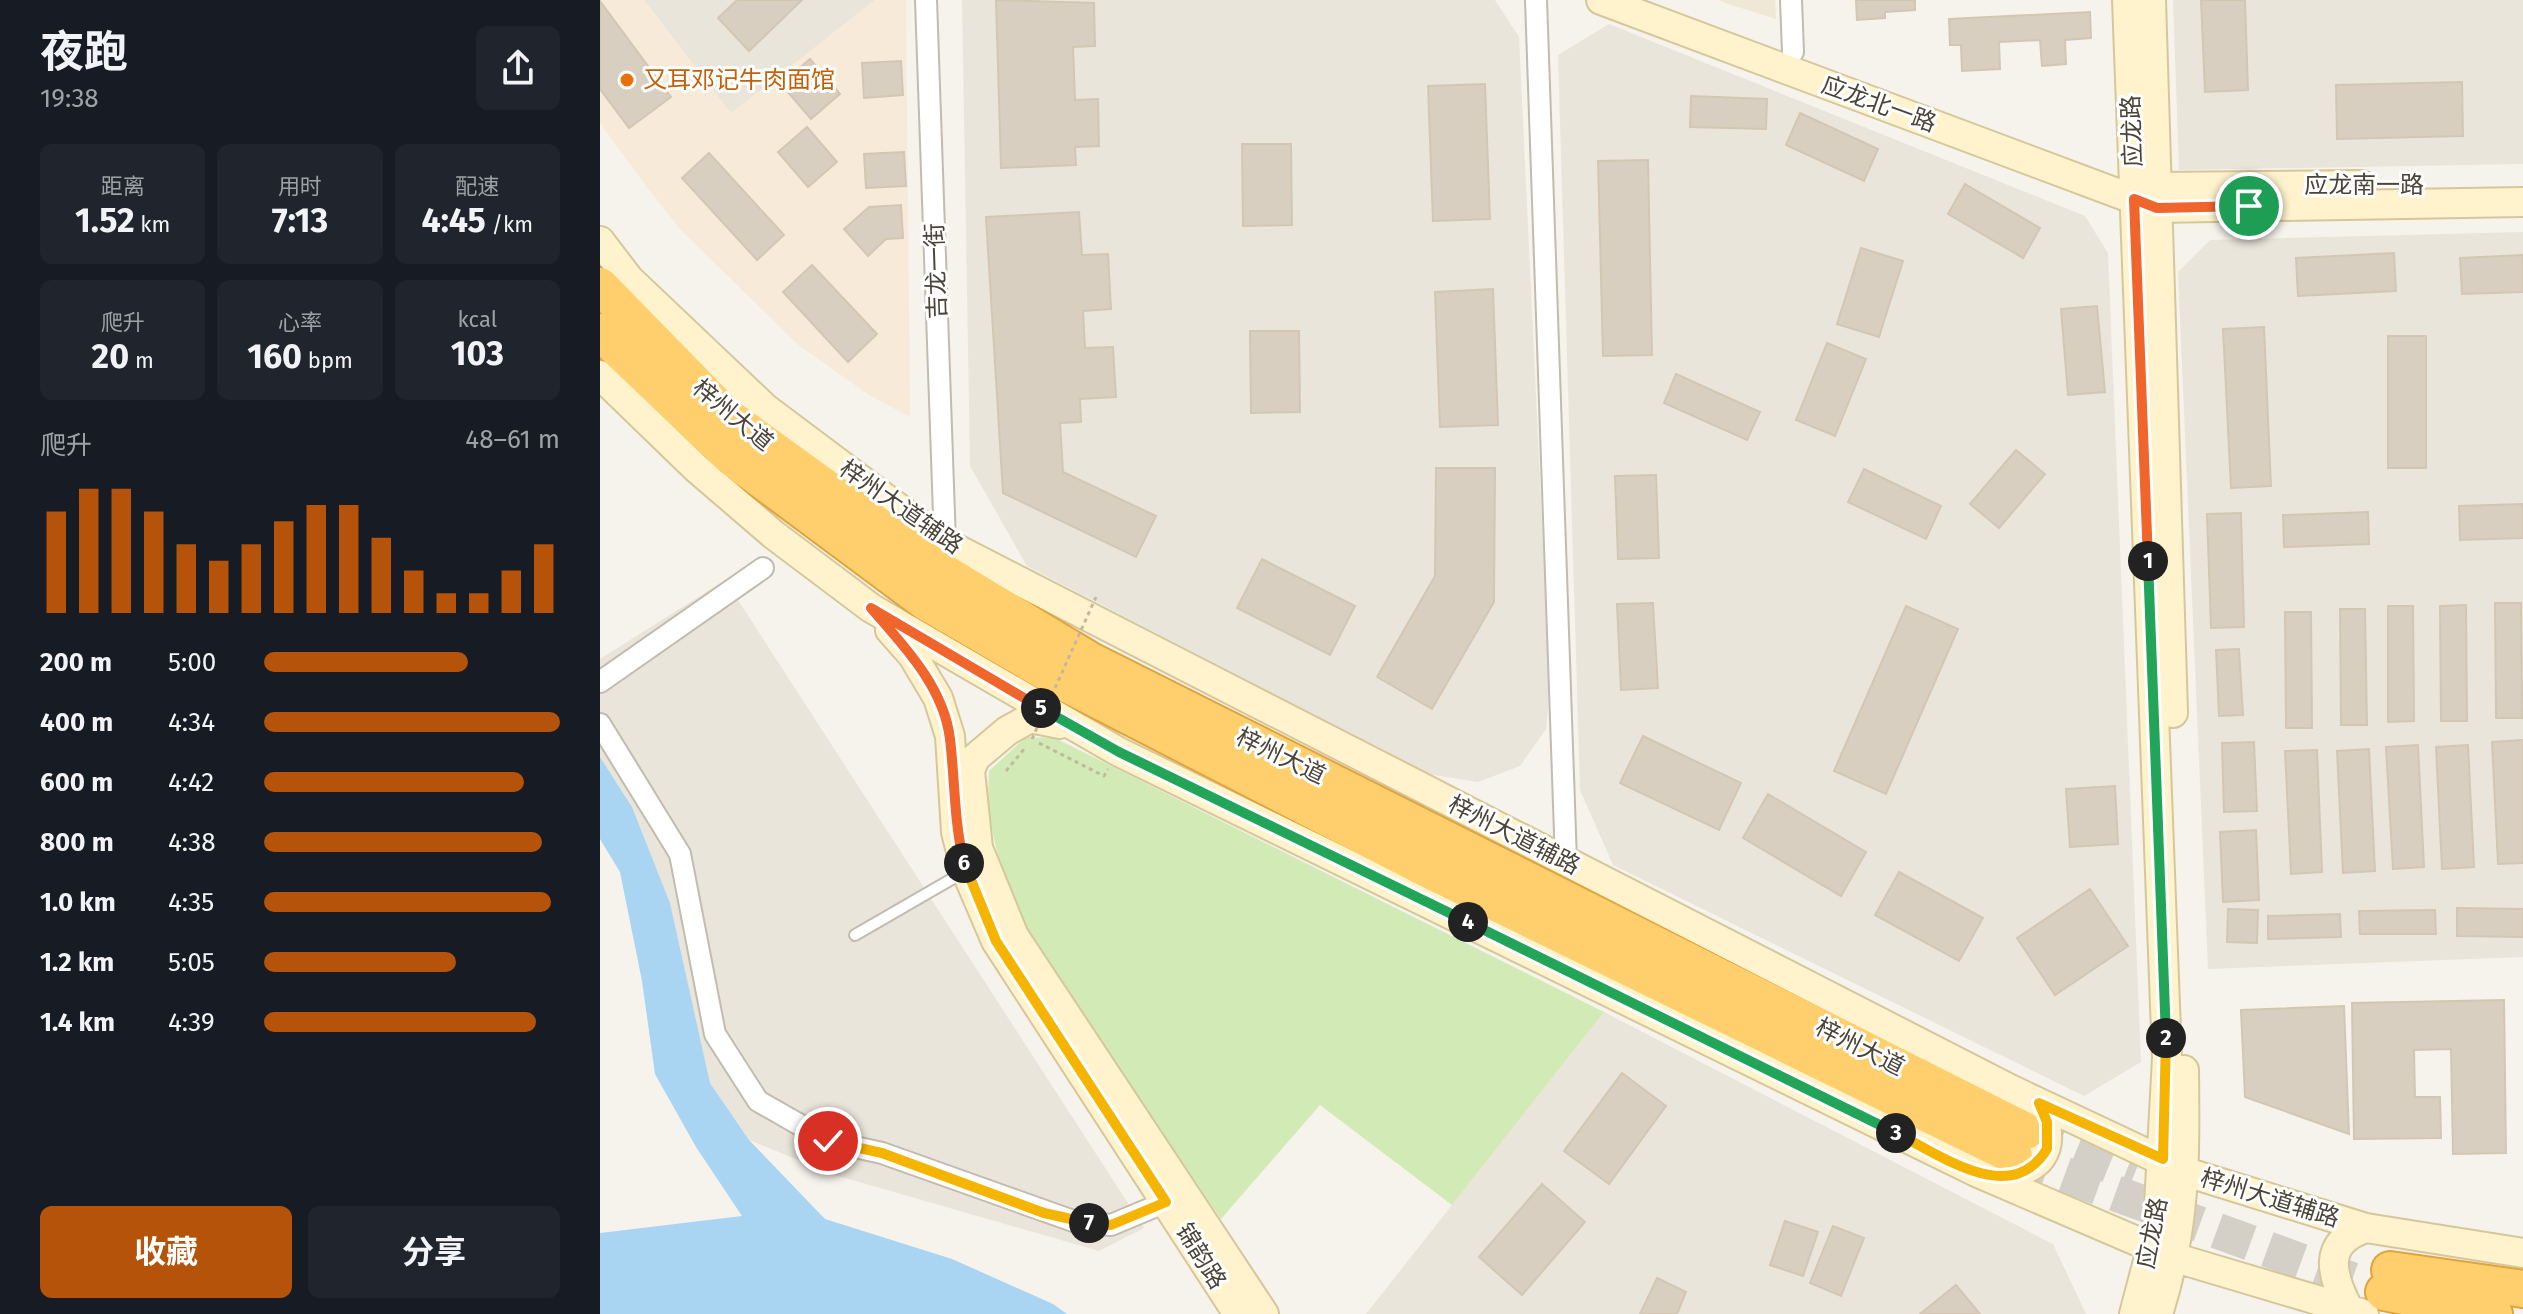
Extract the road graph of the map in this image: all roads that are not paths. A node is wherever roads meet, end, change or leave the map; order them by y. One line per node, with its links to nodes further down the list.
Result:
1 (926, 0): 16 (street, 吉龙一街)
2 (1536, 0): 25 (street)
3 (1601, 0): 10 (main road, 应龙北一路)
4 (1657, 0): 8 (main road, 应龙北一路)
5 (1791, 0): 8 (street)
6 (2127, 0): 10 (main road, 应龙路)
7 (2151, 0): 10 (main road, 应龙路)
8 (1793, 52): 10 (main road, 应龙北一路)
9 (2523, 184): 10 (main road, 应龙南一路)
10 (2145, 194): 11 (main road, 应龙南一路); 30 (main road, 应龙路)
11 (2523, 202)
12 (600, 241): 15 (main road, 梓州大道辅路)
13 (607, 309): 15 (main road); 23 (highway, 梓州大道); 27 (highway, 梓州大道)
14 (600, 375): 18 (main road, 梓州大道辅路)
15 (777, 416): 16 (main road, 梓州大道辅路)
16 (945, 543): 19 (main road, 梓州大道辅路)
17 (763, 568): 20 (street)
18 (871, 608): 22 (main road, 梓州大道辅路); 26 (main road, 锦韵路)
19 (1109, 627): 23 (main road); 25 (main road, 梓州大道辅路)
20 (600, 682)
21 (600, 724): 31 (street)
22 (1073, 726): 24 (main road, 梓州大道辅路); 38 (main road, 锦韵路)
23 (1290, 760): 29 (highway, 梓州大道)
24 (1139, 762): 27 (main road); 29 (main road, 梓州大道辅路)
25 (1566, 862): 29 (main road, 梓州大道辅路)
26 (966, 871): 28 (lane); 31 (main road, 锦韵路)
27 (1505, 907): 29 (highway, 梓州大道)
28 (855, 935)
29 (2017, 1142): 30 (main road, 梓州大道辅路); 33 (main road, 梓州大道辅路)
30 (2174, 1166): 32 (main road, 梓州大道辅路); 33 (main road, 应龙路)
31 (1166, 1202): 37 (main road, 锦韵路)
32 (2366, 1228): 34 (main road, 梓州大道辅路); 36 (main road)
33 (2164, 1253): 36 (main road, 梓州大道辅路); 39 (main road, 应龙路); 40 (main road, 应龙路)
34 (2523, 1253)
35 (2523, 1289): 36 (highway)
36 (2372, 1297): 41 (highway)
37 (1238, 1314)
38 (1264, 1314)
39 (2134, 1314)
40 (2158, 1314)
41 (2494, 1314)

